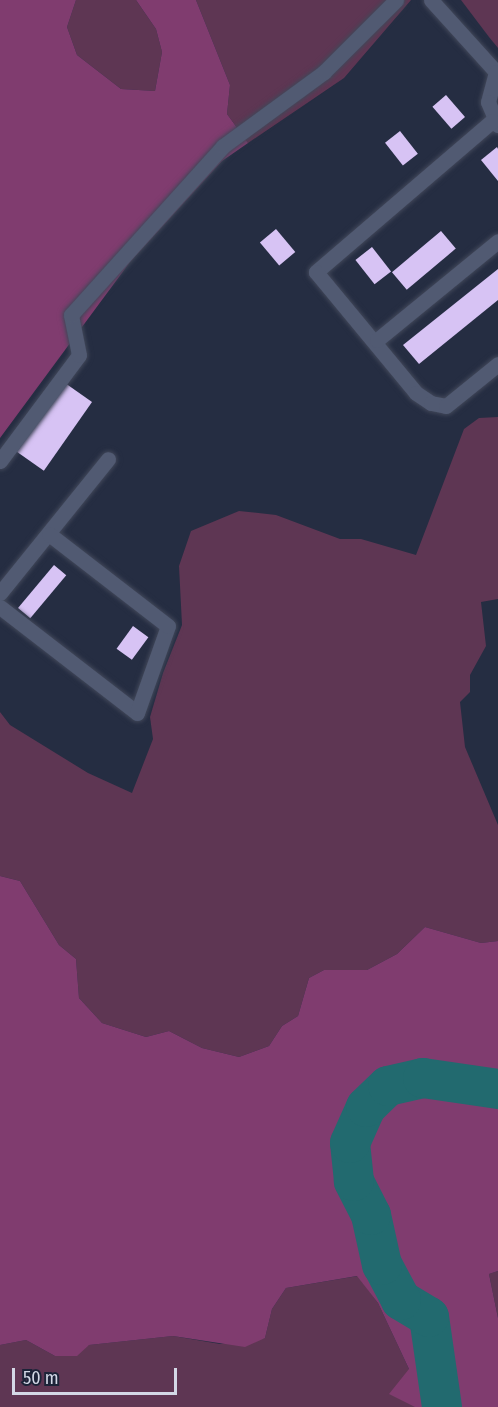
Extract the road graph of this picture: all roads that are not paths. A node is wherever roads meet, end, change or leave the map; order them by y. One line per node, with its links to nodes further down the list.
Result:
1 (396, 0): 9 (street)
2 (431, 0): 3 (street)
3 (497, 74): 4 (street)
4 (495, 123): 6 (street)
5 (498, 242): 6 (street)
6 (377, 340): 7 (street)
7 (498, 364)
8 (108, 459): 10 (street)
9 (0, 461)
10 (50, 534): 11 (street); 12 (street)
11 (0, 593)
12 (0, 607)

